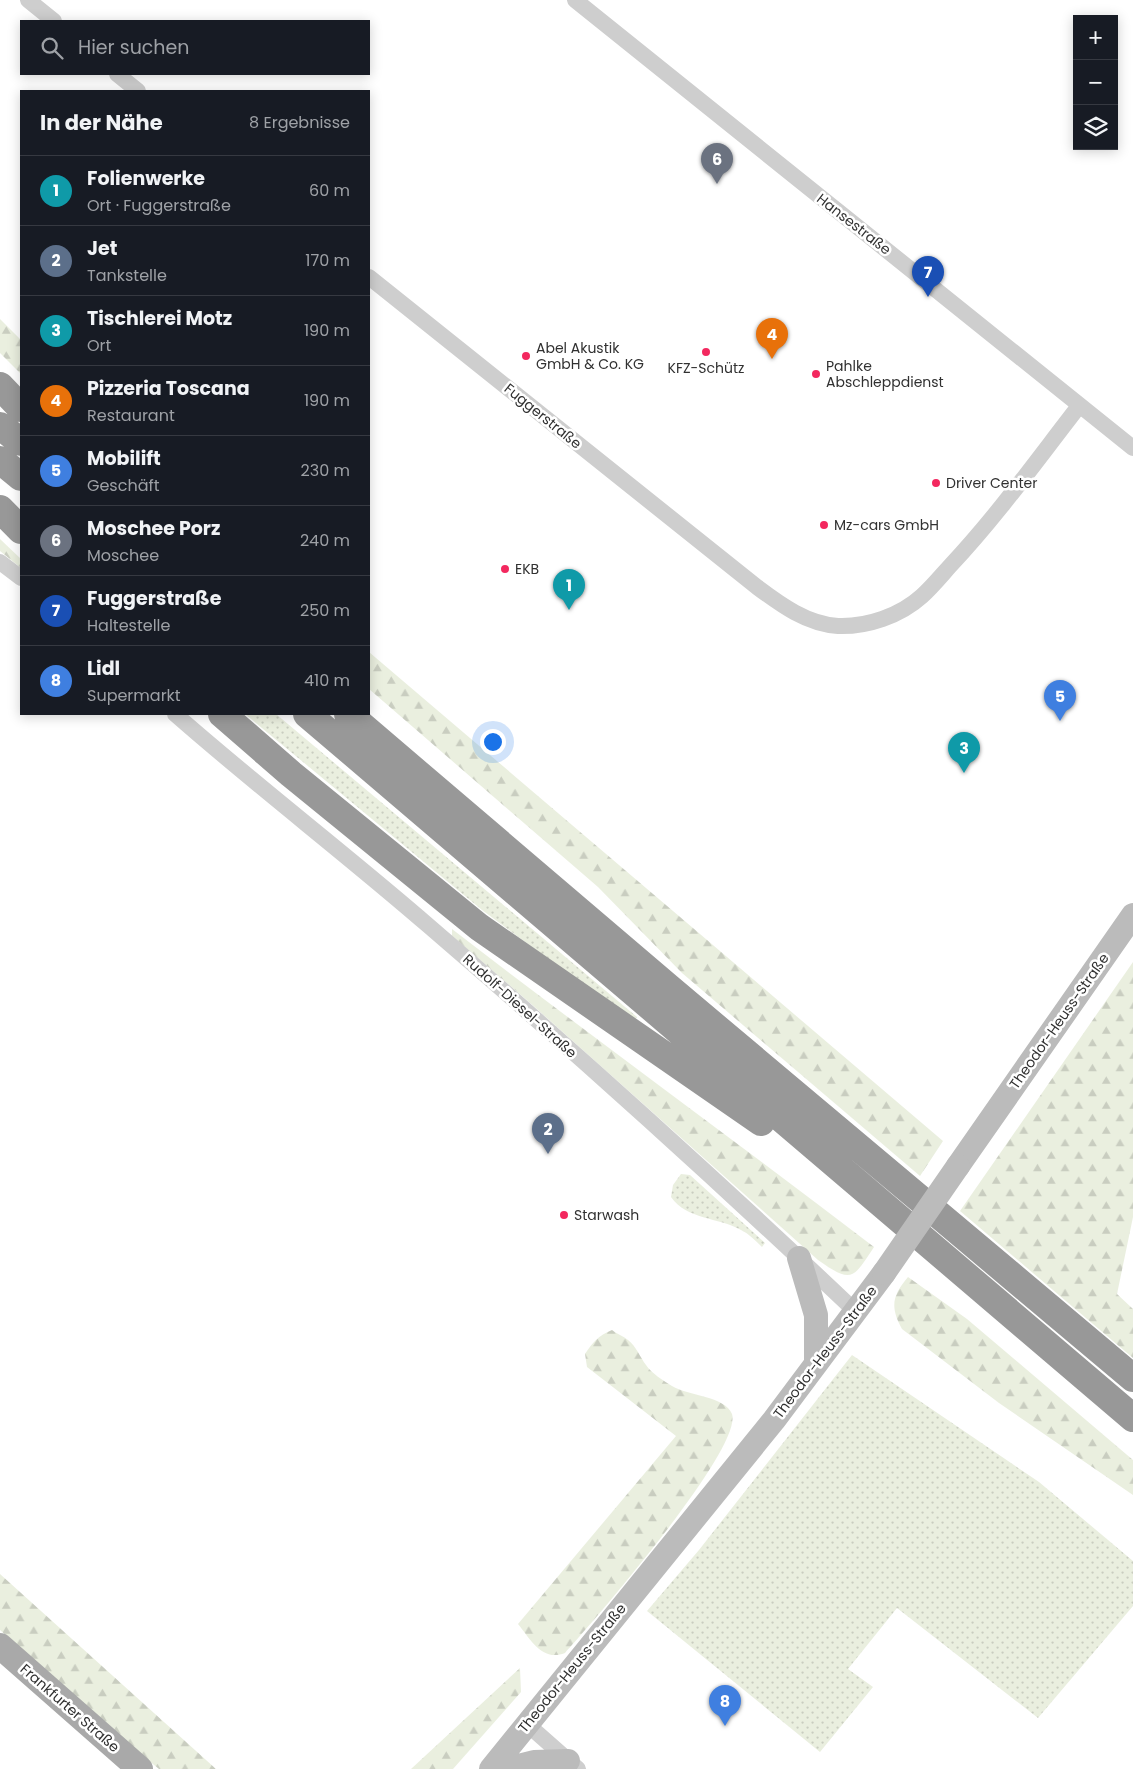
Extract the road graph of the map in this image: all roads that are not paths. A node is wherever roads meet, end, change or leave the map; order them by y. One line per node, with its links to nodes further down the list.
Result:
1 (28, 0): 3 (street)
2 (575, 0): 8 (street, Hansestraße)
3 (53, 20)
4 (118, 75): 5 (street)
5 (137, 90)
6 (370, 277): 8 (street, Fuggerstraße)
7 (0, 386): 9 (highway)
8 (1079, 406): 12 (street, Hansestraße)
9 (20, 407)
10 (0, 426): 11 (highway)
11 (20, 441)
12 (1133, 448)
13 (0, 460): 14 (highway)
14 (20, 476)
15 (0, 509): 16 (highway)
16 (20, 529)
17 (0, 562): 18 (street)
18 (20, 577)
19 (176, 715): 25 (street, Rudolf-Diesel-Straße)
20 (223, 715): 24 (highway)
21 (308, 715): 24 (highway)
22 (349, 715): 28 (highway)
23 (1133, 915): 26 (main road, Theodor-Heuss-Straße, bridge)
24 (884, 1206): 29 (highway)
25 (799, 1258): 26 (street, Rudolf-Diesel-Straße); 27 (main road)
26 (854, 1310): 27 (main road, Theodor-Heuss-Straße)
27 (816, 1363): 31 (main road, Theodor-Heuss-Straße)
28 (1133, 1378)
29 (1133, 1418)
30 (0, 1646): 33 (main road, Frankfurter Straße)
31 (527, 1724): 32 (street); 34 (main road, Theodor-Heuss-Straße)
32 (573, 1765): 35 (main road)
33 (140, 1769)
34 (491, 1769)
35 (507, 1769)

